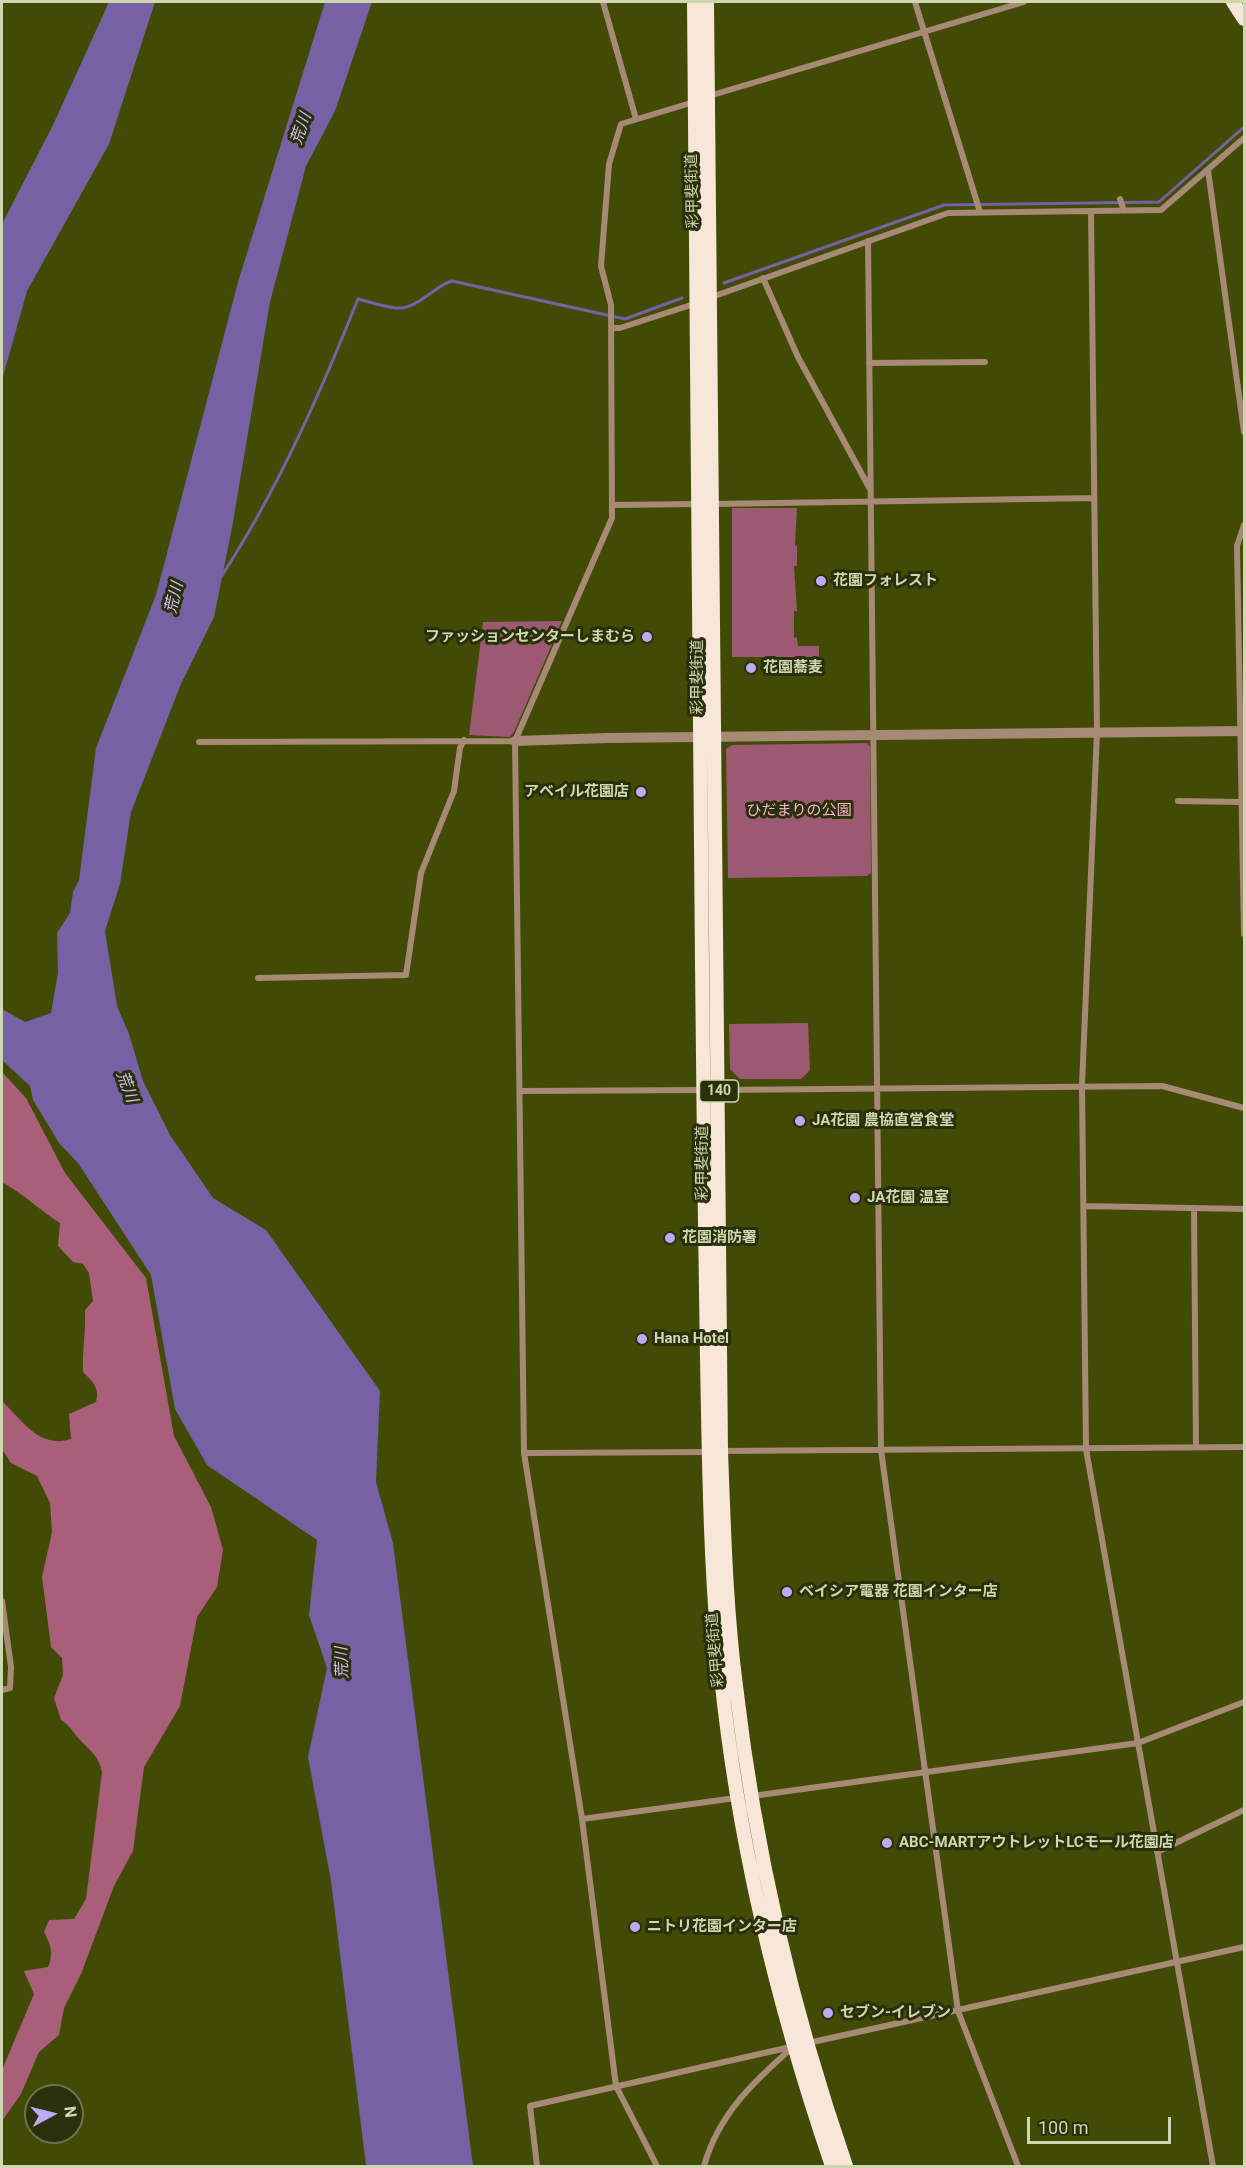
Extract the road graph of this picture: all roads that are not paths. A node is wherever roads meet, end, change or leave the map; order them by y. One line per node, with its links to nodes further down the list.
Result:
1 (603, 2): 10 (street)
2 (694, 2): 9 (highway, 彩甲斐街道 / 140)
3 (707, 2): 9 (highway, 彩甲斐街道 / 140)
4 (915, 2): 8 (street)
5 (1024, 2): 8 (street)
6 (1233, 2): 7 (highway)
7 (1245, 19)
8 (924, 30): 9 (street); 16 (street)
9 (701, 99): 10 (street); 19 (highway, 彩甲斐街道 / 140); 20 (highway, 彩甲斐街道 / 140)
10 (636, 119): 21 (street)
11 (1245, 138): 12 (street)
12 (1208, 170): 15 (street); 24 (street)
13 (1120, 199): 15 (street)
14 (1091, 211): 15 (street); 16 (street); 26 (street)
15 (1124, 211)
16 (980, 212): 17 (street)
17 (868, 241): 18 (street); 23 (street)
18 (764, 278): 19 (street); 25 (street)
19 (711, 297): 20 (street); 29 (highway, 彩甲斐街道 / 140)
20 (696, 304): 21 (street); 28 (highway, 彩甲斐街道 / 140)
21 (611, 324): 30 (street)
22 (985, 362): 23 (street)
23 (869, 363): 25 (street)
24 (1245, 432)
25 (870, 489): 27 (street)
26 (1094, 498): 27 (street); 33 (street)
27 (870, 502): 29 (street); 34 (street)
28 (699, 504): 30 (street); 35 (highway, 彩甲斐街道 / 140)
29 (713, 504): 35 (highway, 彩甲斐街道 / 140)
30 (613, 505): 37 (street)
31 (1245, 525): 32 (street)
32 (1242, 731): 33 (street); 40 (street)
33 (1097, 732): 34 (street); 43 (street)
34 (874, 734): 35 (street); 44 (street)
35 (708, 736): 37 (street); 45 (highway, 彩甲斐街道 / 140); 46 (highway, 彩甲斐街道 / 140)
36 (464, 740): 37 (street); 38 (street); 42 (street)
37 (515, 741): 47 (street)
38 (199, 742)
39 (1178, 801): 40 (street)
40 (1241, 802): 41 (street)
41 (1245, 934)
42 (258, 978)
43 (1082, 1085): 44 (street); 48 (street); 49 (street)
44 (878, 1088): 46 (street); 55 (street)
45 (702, 1090): 46 (street); 47 (street); 56 (highway, 彩甲斐街道 / 140)
46 (720, 1090): 56 (highway, 彩甲斐街道 / 140)
47 (520, 1091): 57 (street)
48 (1245, 1108)
49 (1084, 1206): 50 (street); 54 (street)
50 (1194, 1208): 51 (street); 52 (street)
51 (1245, 1209)
52 (1196, 1447): 53 (street); 54 (street)
53 (1245, 1447)
54 (1086, 1449): 55 (street); 61 (street)
55 (881, 1450): 56 (street); 62 (street)
56 (715, 1451): 57 (street); 63 (highway, 彩甲斐街道 / 140)
57 (524, 1454): 65 (street)
58 (2, 1601): 59 (street)
59 (2, 1690)
60 (1245, 1702): 61 (street)
61 (1138, 1743): 62 (street); 66 (street)
62 (924, 1773): 63 (street); 69 (street)
63 (744, 1797): 65 (street); 70 (highway, 彩甲斐街道 / 140)
64 (1245, 1810): 66 (street)
65 (582, 1819): 71 (street)
66 (1157, 1852): 68 (street)
67 (1245, 1947): 68 (street)
68 (1176, 1962): 69 (street); 78 (street)
69 (958, 2011): 70 (street); 77 (street)
70 (800, 2045): 71 (street); 74 (street); 75 (highway, 彩甲斐街道 / 140); 76 (highway, 彩甲斐街道 / 140)
71 (616, 2086): 72 (street); 73 (street)
72 (537, 2166)
73 (657, 2166)
74 (704, 2166)
75 (832, 2166)
76 (846, 2166)
77 (1018, 2166)
78 (1213, 2166)

